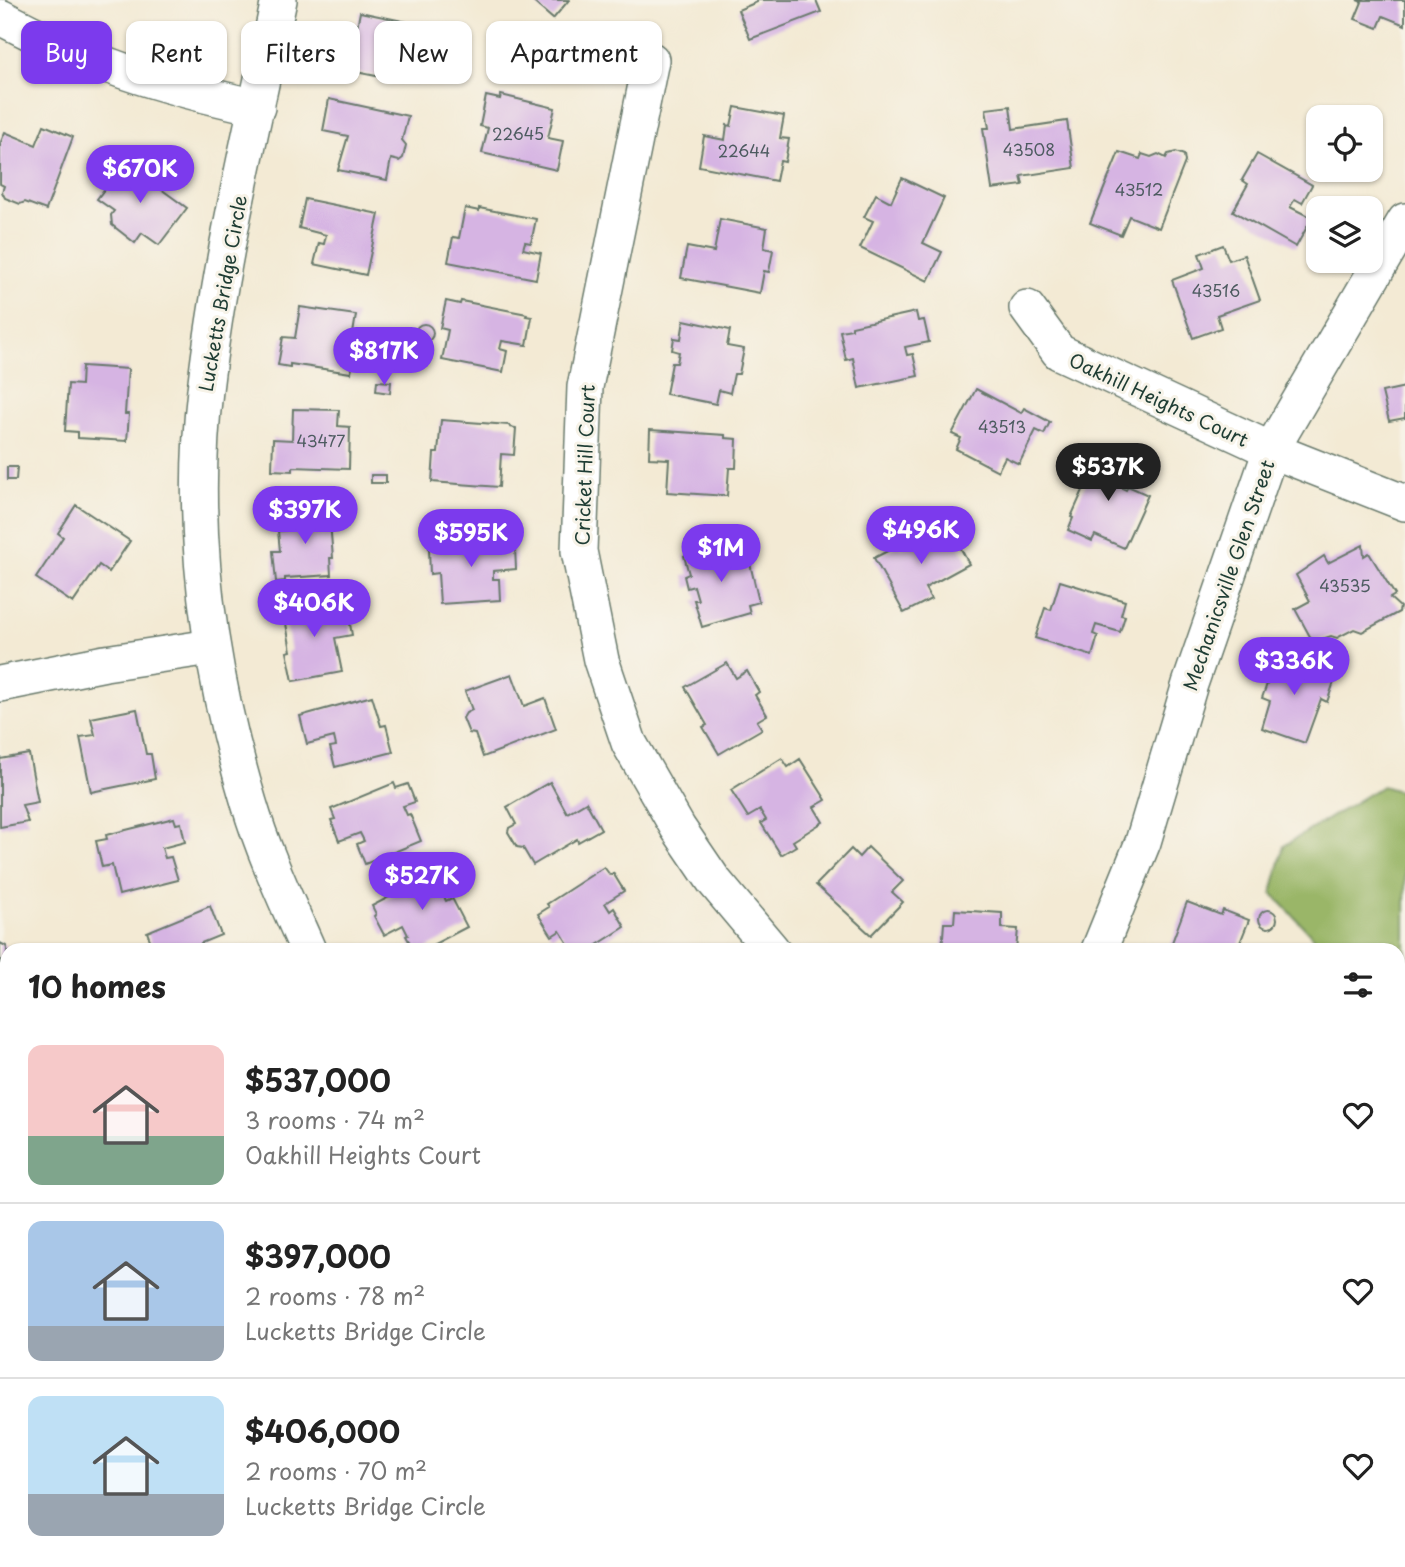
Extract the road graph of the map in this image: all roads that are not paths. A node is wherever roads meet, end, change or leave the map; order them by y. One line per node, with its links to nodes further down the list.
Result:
1 (279, 0): 4 (street, Lucketts Bridge Circle)
2 (0, 17): 4 (street)
3 (646, 84): 12 (street, Cricket Hill Court)
4 (257, 107): 9 (street, Lucketts Bridge Circle)
5 (1405, 221): 7 (street, Mechanicsville Glen Street)
6 (1027, 308): 7 (street, Oakhill Heights Court)
7 (1271, 450): 8 (street, Oakhill Heights Court); 13 (street, Mechanicsville Glen Street)
8 (1405, 503)
9 (211, 647): 10 (street); 11 (street, Lucketts Bridge Circle)
10 (0, 684)
11 (305, 943)
12 (766, 943)
13 (1102, 943)

